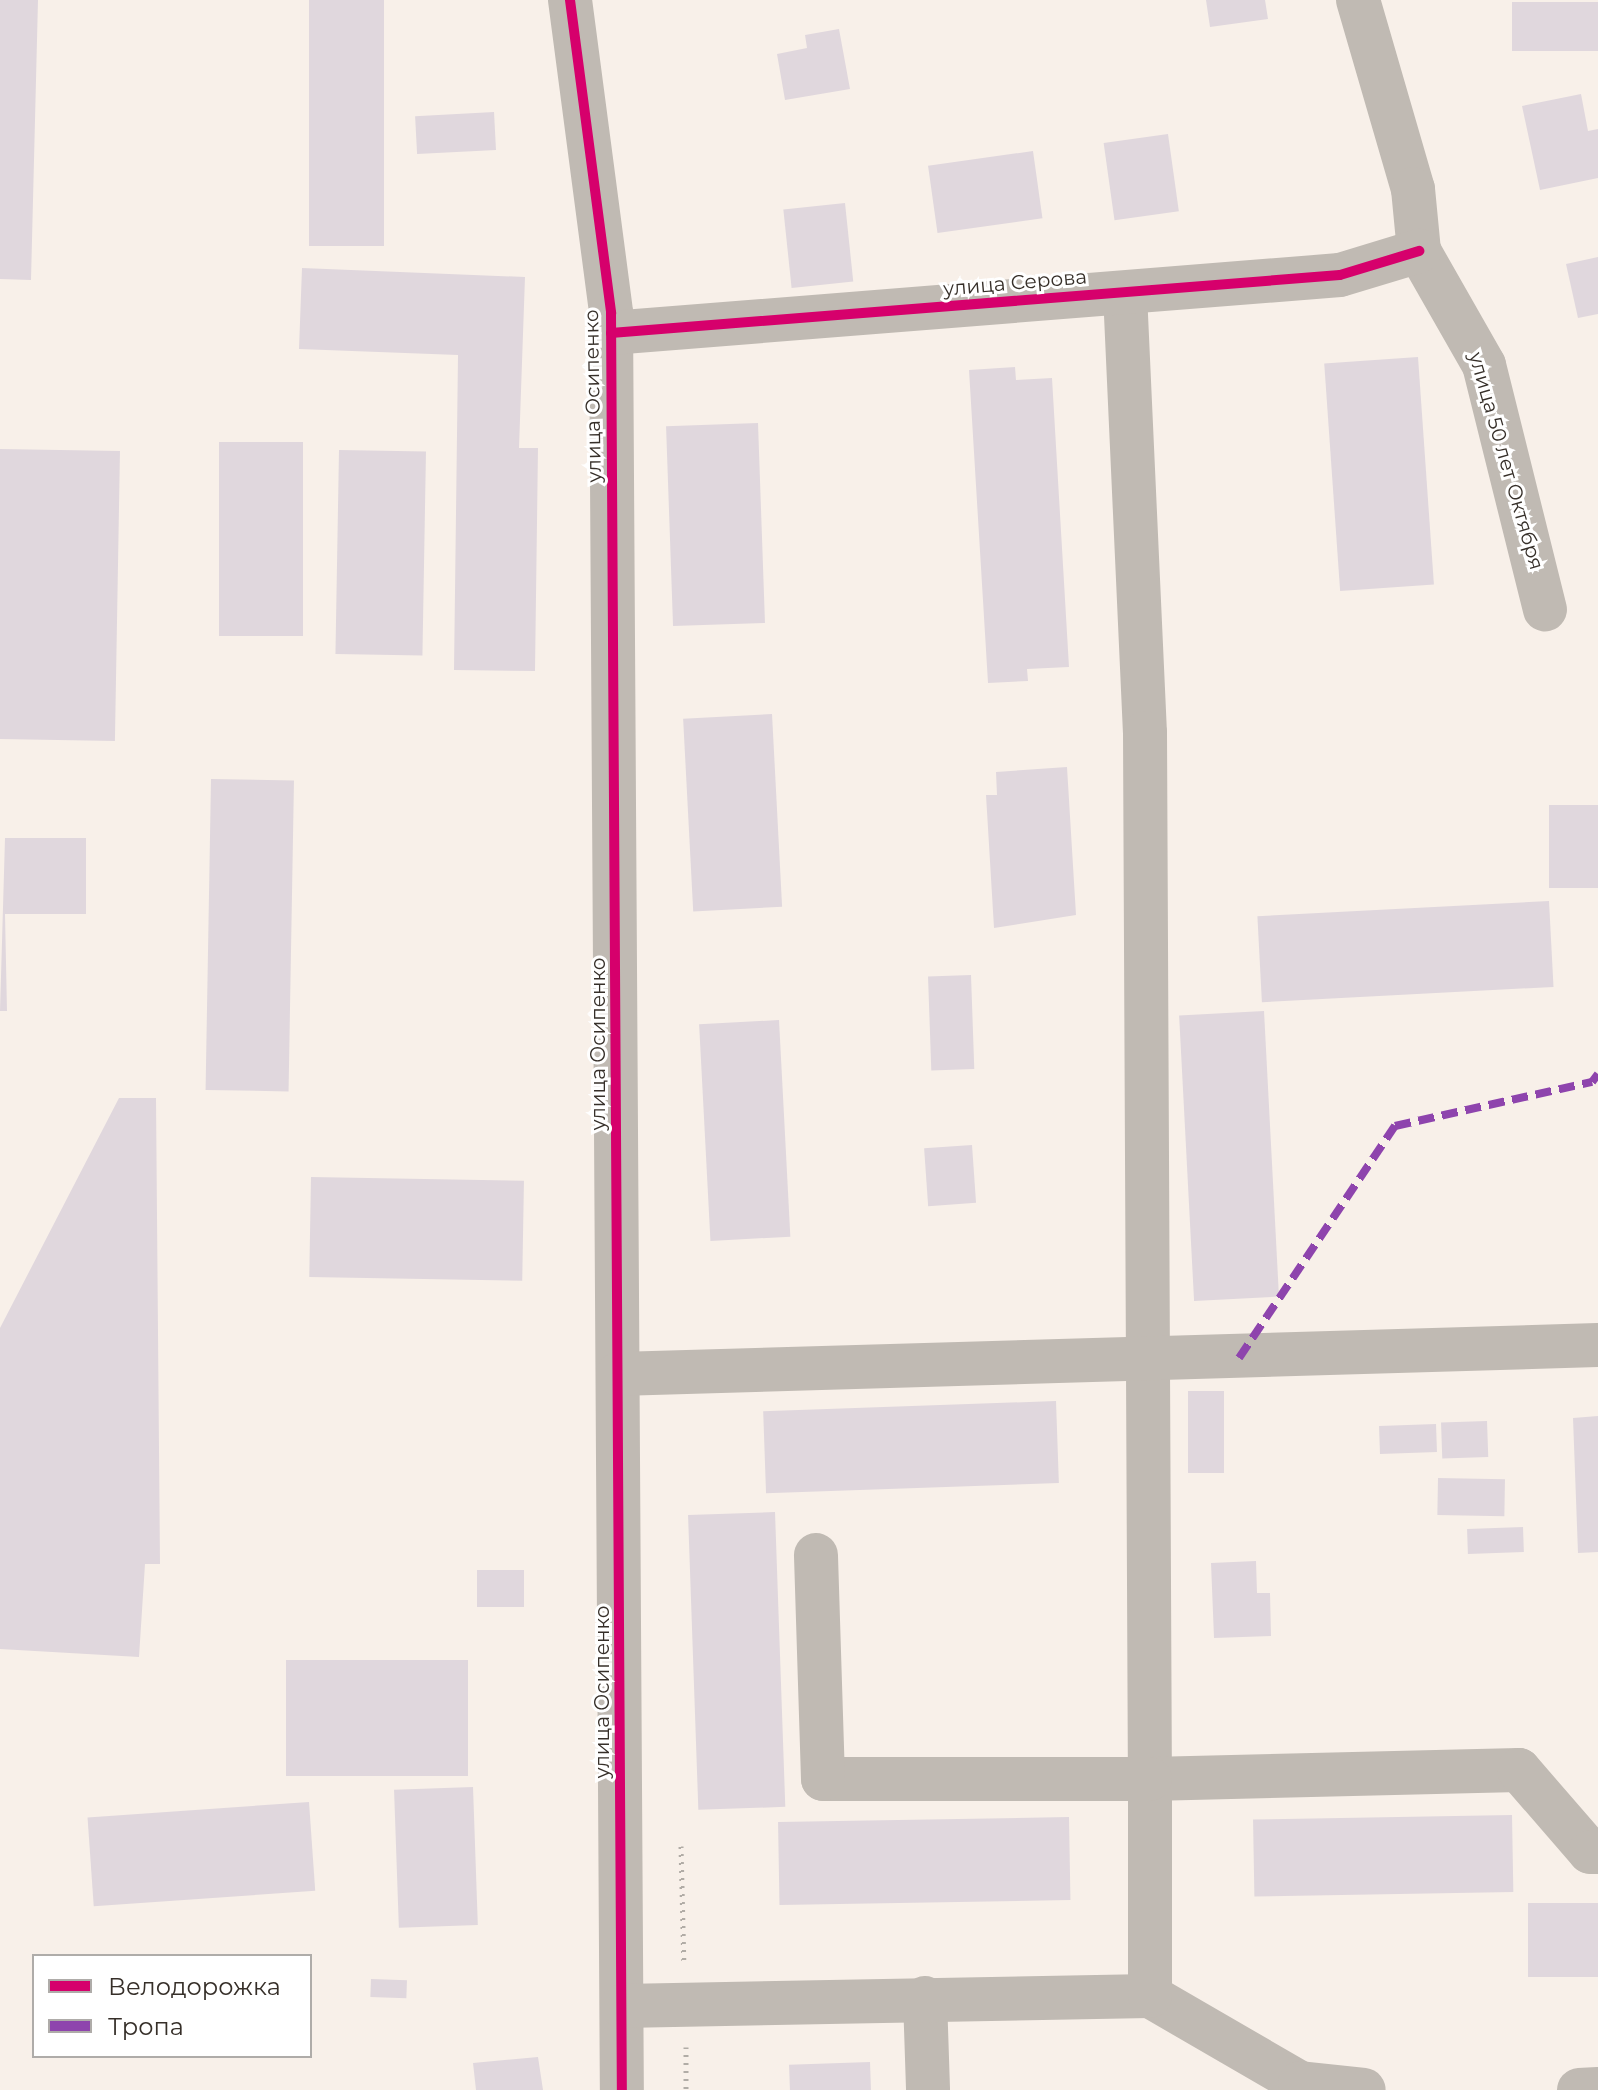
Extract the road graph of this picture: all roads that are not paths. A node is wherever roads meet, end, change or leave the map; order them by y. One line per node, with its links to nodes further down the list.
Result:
1 (570, 0): 5 (street, улица Осипенко)
2 (1358, 0): 3 (street, улица 50 лет Октября)
3 (1419, 251): 4 (street, улица Серова); 6 (street, улица 50 лет Октября)
4 (1125, 293): 5 (street, улица Серова); 8 (street)
5 (611, 333): 9 (street, улица Осипенко)
6 (1545, 609)
7 (1598, 1345): 8 (street)
8 (1144, 1362): 9 (street); 11 (street)
9 (618, 1374): 15 (street, улица Осипенко)
10 (816, 1555): 11 (street)
11 (1150, 1779): 12 (street); 13 (street)
12 (1598, 1852)
13 (1150, 1996): 14 (street); 16 (street)
14 (925, 1998): 15 (street); 19 (street)
15 (622, 2006): 18 (street, улица Осипенко)
16 (1300, 2087): 20 (street)
17 (1598, 2089): 21 (street)
18 (622, 2090)
19 (928, 2090)
20 (1364, 2090)
21 (1579, 2090)

